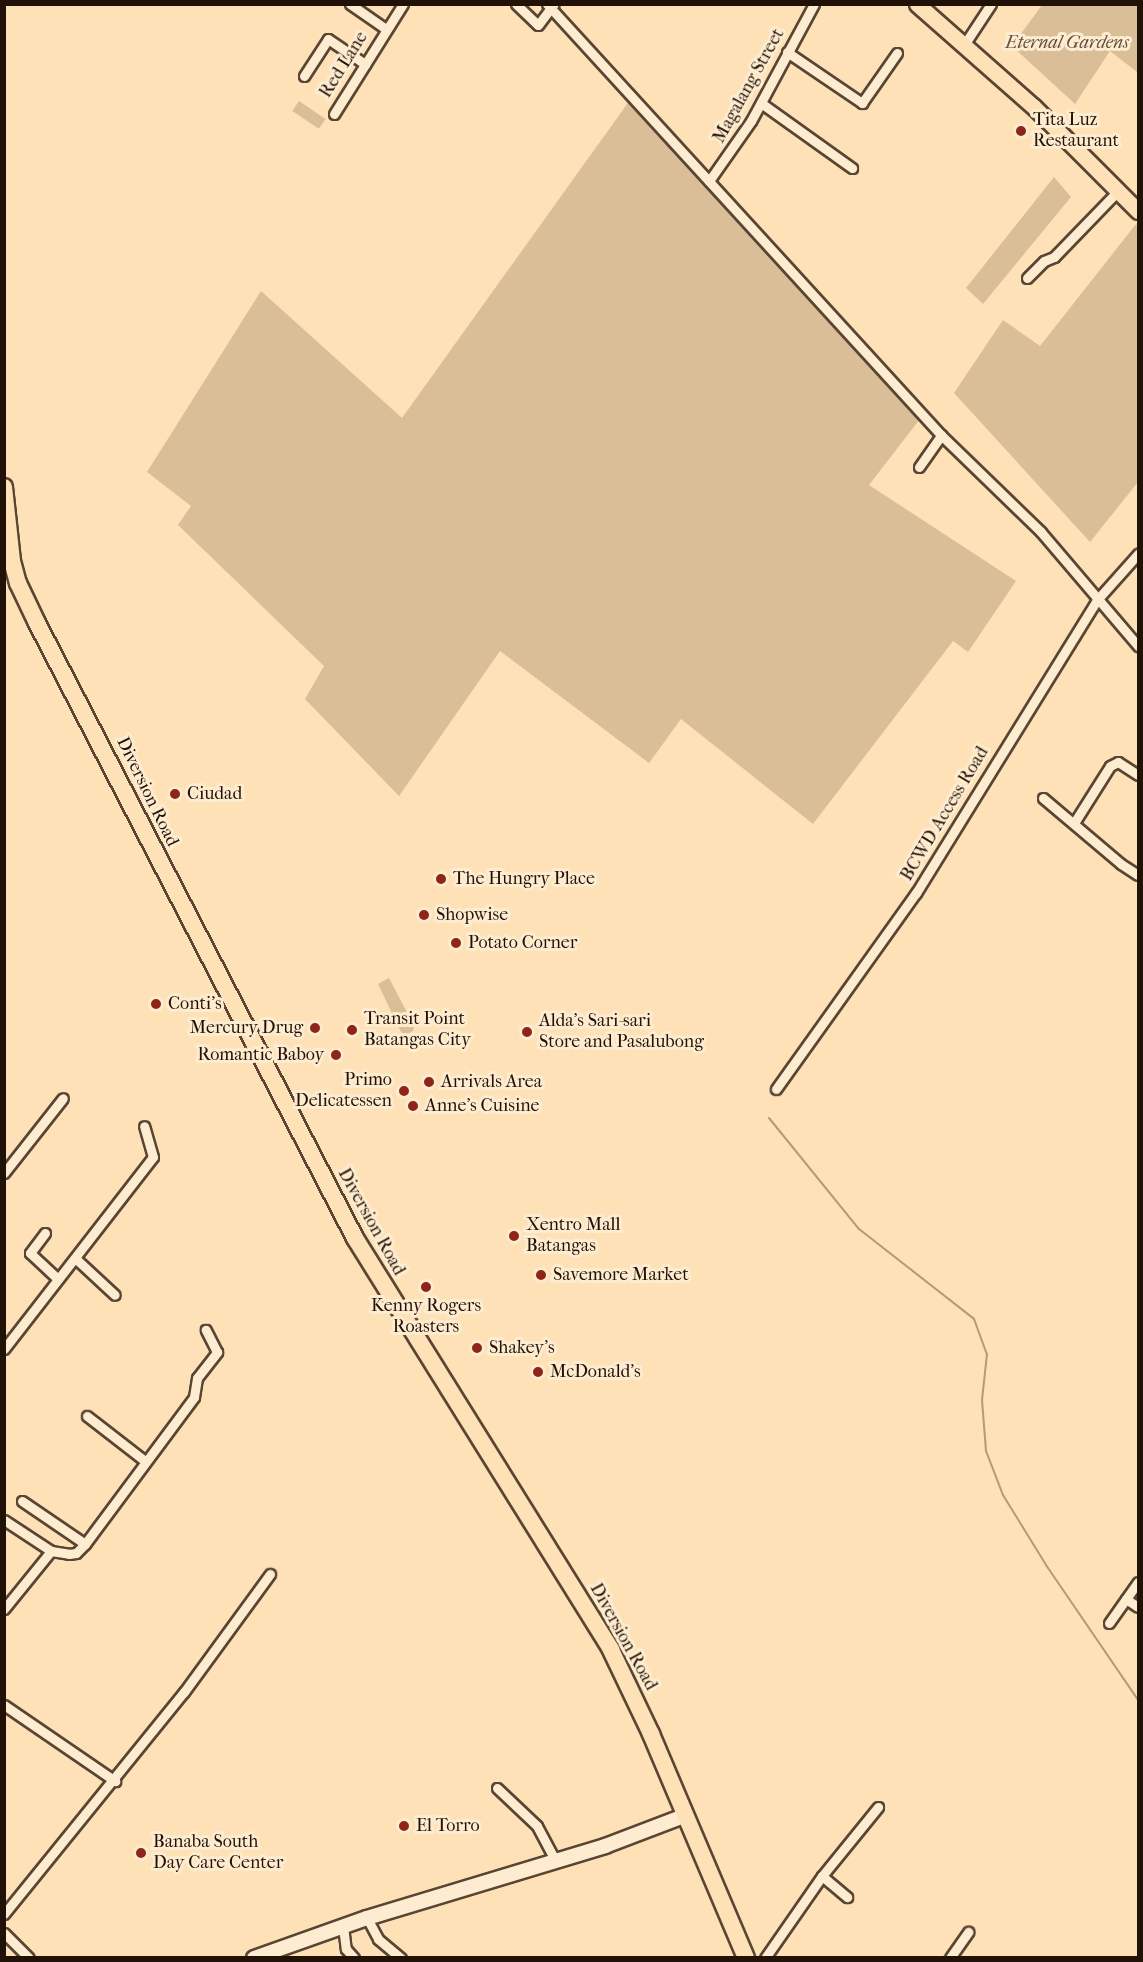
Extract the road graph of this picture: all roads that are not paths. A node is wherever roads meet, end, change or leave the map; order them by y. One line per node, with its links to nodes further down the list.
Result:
1 (350, 4): 8 (street)
2 (403, 4): 8 (street, Red Lane)
3 (516, 4): 7 (street)
4 (814, 4): 10 (street, Magalang Street)
5 (917, 4): 9 (main road)
6 (991, 4): 9 (street)
7 (551, 6): 17 (street)
8 (386, 29): 12 (street, Red Lane)
9 (964, 45): 18 (main road)
10 (787, 52): 11 (street); 14 (street, Magalang Street)
11 (897, 53)
12 (365, 64): 13 (street); 15 (street, Red Lane)
13 (304, 76)
14 (761, 103): 16 (street); 17 (street, Magalang Street)
15 (334, 114)
16 (852, 168)
17 (709, 181): 21 (street)
18 (1119, 190): 19 (main road); 20 (street)
19 (1138, 211)
20 (1027, 278)
21 (941, 435): 22 (street); 25 (street)
22 (919, 467)
23 (4, 487): 57 (highway, Diversion Road)
24 (1138, 554): 25 (street, BCWD Access Road)
25 (1097, 600): 26 (street); 31 (street, BCWD Access Road)
26 (1138, 646)
27 (1138, 775): 29 (street)
28 (1043, 798): 29 (street)
29 (1074, 823): 30 (street)
30 (1138, 875)
31 (776, 1089)
32 (63, 1098): 34 (street)
33 (144, 1126): 36 (street)
34 (4, 1173)
35 (45, 1233): 37 (street)
36 (75, 1258): 37 (street); 38 (street)
37 (58, 1279): 40 (street)
38 (115, 1295)
39 (206, 1329): 42 (street)
40 (4, 1349)
41 (87, 1416): 42 (street)
42 (145, 1461): 45 (street)
43 (22, 1501): 45 (street)
44 (4, 1520): 46 (street)
45 (85, 1544): 46 (street)
46 (51, 1551): 51 (street)
47 (270, 1574): 54 (street)
48 (1138, 1581): 49 (street)
49 (1126, 1599): 50 (street); 52 (street)
50 (1138, 1607)
51 (4, 1609)
52 (1109, 1623)
53 (4, 1705): 54 (street)
54 (115, 1780): 61 (street)
55 (497, 1788): 58 (street)
56 (878, 1807): 59 (street)
57 (684, 1816): 58 (street); 70 (highway, Diversion Road)
58 (556, 1861): 62 (street)
59 (822, 1876): 60 (street); 71 (street)
60 (847, 1897)
61 (4, 1914)
62 (367, 1918): 63 (street); 66 (street)
63 (343, 1926): 68 (street); 69 (street)
64 (968, 1932): 72 (street)
65 (6, 1939): 67 (street)
66 (397, 1956)
67 (29, 1958)
68 (254, 1958)
69 (354, 1958)
70 (746, 1958)
71 (765, 1958)
72 (950, 1958)

